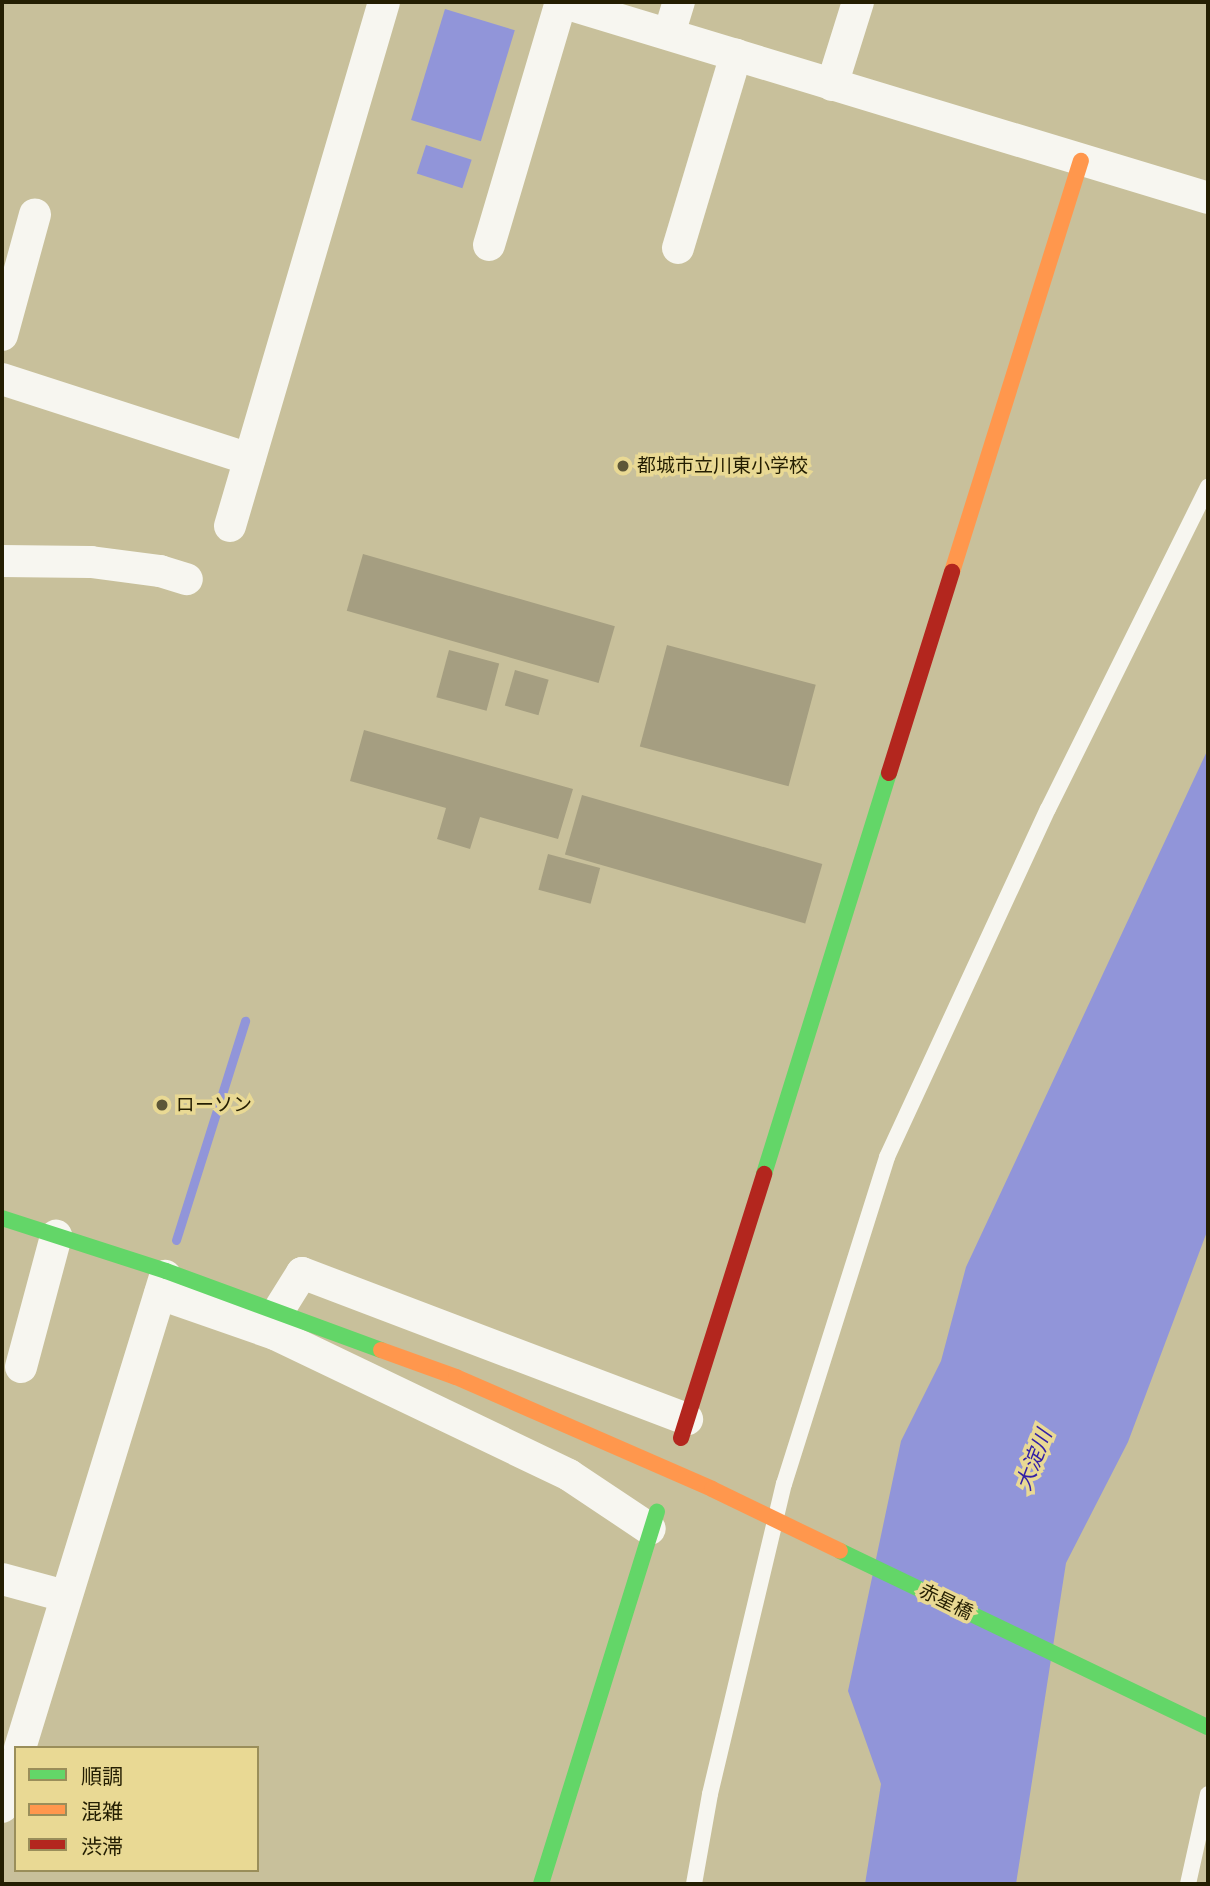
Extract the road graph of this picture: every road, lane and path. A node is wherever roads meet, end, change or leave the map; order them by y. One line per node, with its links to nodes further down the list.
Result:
1 (384, 2): 15 (street)
2 (561, 2): 5 (street); 11 (street)
3 (679, 2): 5 (street)
4 (858, 2): 7 (street)
5 (669, 34): 6 (street)
6 (736, 55): 7 (street); 12 (street)
7 (832, 85): 8 (street)
8 (1081, 161): 9 (street); 25 (street)
9 (1208, 198)
10 (35, 214): 13 (street)
11 (489, 245)
12 (678, 248)
13 (2, 335)
14 (2, 379): 15 (street)
15 (249, 459): 17 (street)
16 (1208, 487): 35 (lane)
17 (230, 526)
18 (2, 561): 19 (street)
19 (187, 579)
20 (2, 1218): 21 (street, 赤星橋)
21 (56, 1236): 22 (street, 赤星橋); 24 (street)
22 (163, 1283): 23 (street, 赤星橋); 26 (street); 28 (street)
23 (277, 1313): 25 (street); 29 (street, 赤星橋)
24 (21, 1367)
25 (684, 1429)
26 (654, 1520): 34 (street)
27 (2, 1579): 28 (street)
28 (65, 1597): 30 (street)
29 (1208, 1727)
30 (21, 1746)
31 (14, 1768): 33 (street)
32 (1208, 1794): 36 (lane)
33 (2, 1807)
34 (541, 1884)
35 (694, 1884)
36 (1188, 1884)

